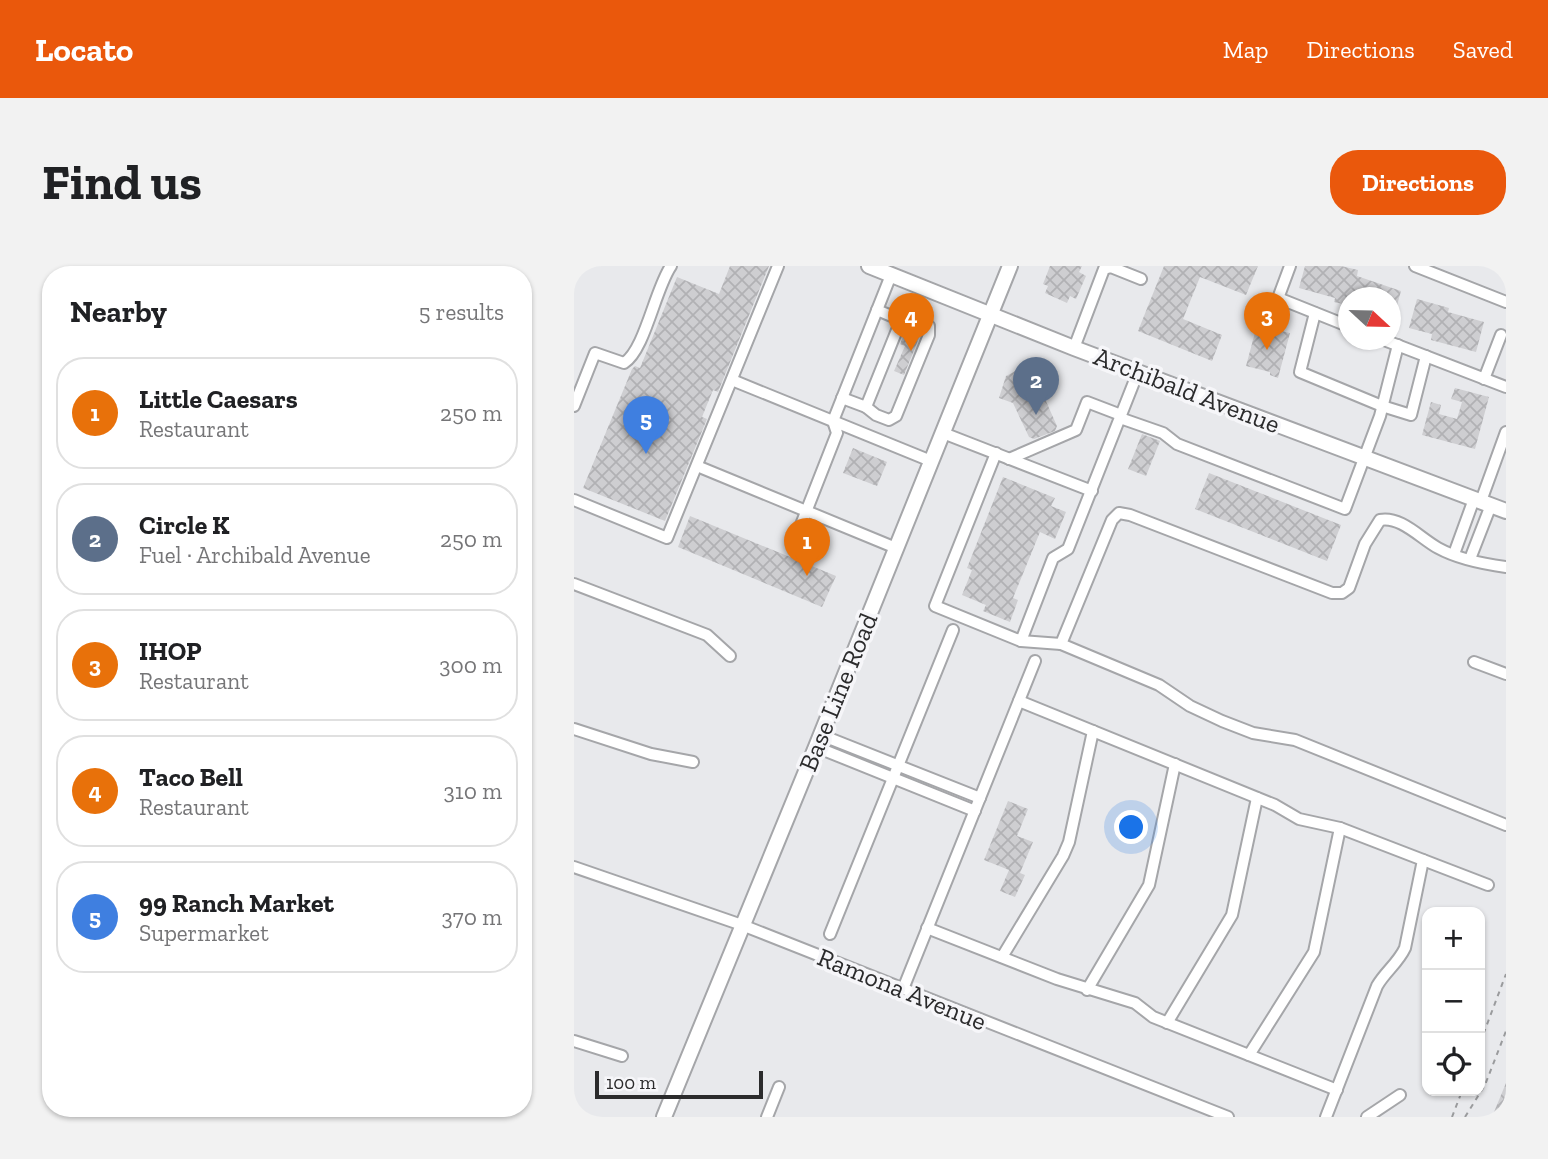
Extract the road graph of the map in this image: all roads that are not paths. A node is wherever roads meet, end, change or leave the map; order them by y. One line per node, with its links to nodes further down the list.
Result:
1 (671, 266): 27 (street)
2 (778, 266): 24 (street)
3 (869, 266): 7 (main road, Archibald Avenue)
4 (1010, 266): 13 (main road, Base Line Road)
5 (1290, 266): 9 (street)
6 (1415, 266): 10 (street)
7 (891, 275): 11 (street); 13 (main road, Archibald Avenue)
8 (1141, 279): 19 (street)
9 (1278, 298): 12 (street); 15 (street)
10 (1506, 302)
11 (877, 310): 14 (street); 26 (street)
12 (1315, 313): 16 (street); 28 (street)
13 (990, 315): 19 (main road, Archibald Avenue); 33 (main road, Base Line Road)
14 (901, 320): 29 (street); 29 (street)
15 (1270, 320)
16 (1338, 322)
17 (1502, 335): 23 (street)
18 (1401, 346): 21 (street)
19 (1074, 348): 22 (main road, Archibald Avenue)
20 (1397, 350): 28 (street)
21 (1426, 356): 23 (street); 28 (street)
22 (1138, 372): 30 (street); 35 (main road, Archibald Avenue)
23 (1483, 379): 25 (street)
24 (732, 380): 31 (street); 38 (street)
25 (1506, 387)
26 (842, 398): 29 (street); 31 (street)
27 (574, 406)
28 (1382, 406): 35 (street)
29 (866, 407)
30 (1120, 417): 35 (street); 36 (street); 39 (street)
31 (833, 421): 37 (street); 42 (street)
32 (1506, 432): 41 (street)
33 (943, 433): 34 (street); 37 (main road, Base Line Road)
34 (996, 453): 36 (street); 51 (street)
35 (1365, 458): 41 (main road, Archibald Avenue)
36 (1009, 459): 39 (street)
37 (931, 461): 45 (main road, Base Line Road)
38 (697, 466): 40 (street); 42 (street)
39 (1092, 491): 51 (street)
40 (574, 500)
41 (1482, 501): 43 (main road, Archibald Avenue); 46 (street); 47 (street)
42 (807, 510): 44 (street); 45 (street)
43 (1506, 511)
44 (795, 540)
45 (896, 548): 60 (main road, Base Line Road)
46 (1454, 554): 47 (street); 52 (street)
47 (1470, 559): 48 (street)
48 (1506, 567)
49 (574, 584): 53 (street)
50 (953, 630): 63 (street)
51 (1021, 640): 52 (street)
52 (1061, 644): 68 (street)
53 (730, 656)
54 (1035, 661): 57 (street)
55 (1474, 662): 56 (street)
56 (1506, 674)
57 (1019, 701): 59 (street); 65 (street)
58 (574, 729): 61 (street)
59 (1093, 731): 62 (street); 76 (street)
60 (819, 741): 63 (street); 64 (street); 73 (main road, Base Line Road)
61 (693, 762)
62 (1175, 764): 66 (street); 78 (street)
63 (899, 765): 64 (street); 65 (street)
64 (893, 779): 67 (street); 75 (street)
65 (980, 798): 67 (street)
66 (1258, 798): 69 (street); 79 (street)
67 (975, 811): 74 (street)
68 (1506, 825)
69 (1340, 828): 70 (street); 81 (street)
70 (1423, 860): 72 (street); 84 (street)
71 (574, 867): 73 (street, Ramona Avenue)
72 (1488, 885)
73 (742, 925): 77 (street, Ramona Avenue); 87 (main road, Base Line Road)
74 (928, 928): 76 (street); 77 (street)
75 (830, 934)
76 (1002, 957): 78 (street)
77 (903, 989): 86 (street, Ramona Avenue)
78 (1087, 990): 79 (street)
79 (1167, 1023): 81 (street)
80 (574, 1041): 82 (street)
81 (1249, 1055): 84 (street)
82 (622, 1056)
83 (779, 1087): 88 (street)
84 (1337, 1090): 90 (street)
85 (1400, 1095): 91 (street)
86 (1199, 1112): 89 (street, Ramona Avenue)
87 (664, 1117)
88 (767, 1117)
89 (1228, 1117)
90 (1326, 1117)
91 (1367, 1117)

